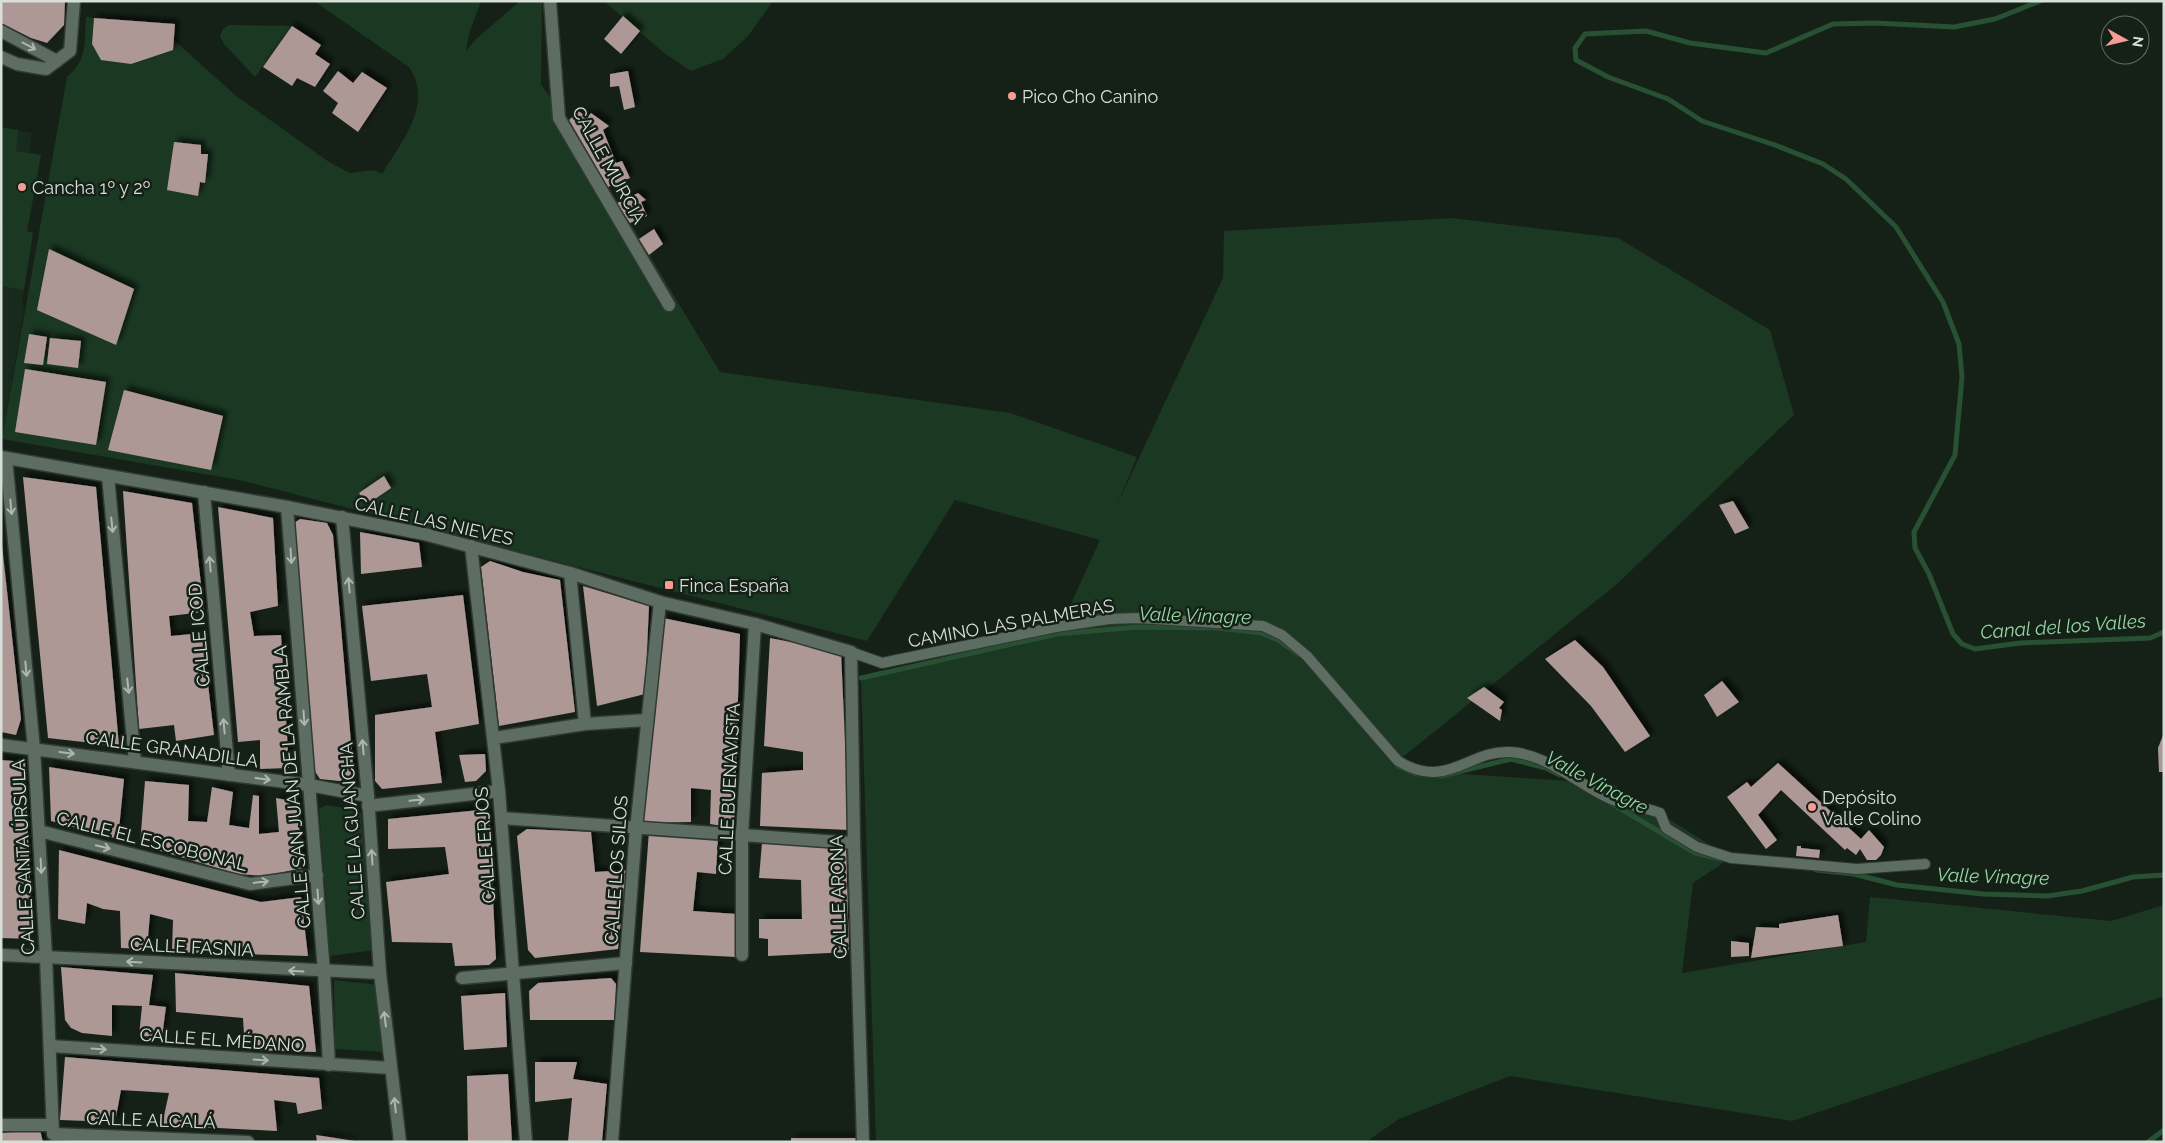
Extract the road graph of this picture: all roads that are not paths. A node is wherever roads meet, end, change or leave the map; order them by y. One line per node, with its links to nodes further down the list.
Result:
1 (74, 1): 5 (street)
2 (550, 1): 6 (street, CALLE MURCIA)
3 (1, 31): 5 (street, one-way to 5)
4 (1, 57): 5 (street)
5 (56, 61)
6 (669, 305)
7 (4, 458): 8 (street, CALLE LAS NIEVES); 21 (street, CALLE SANTA ÚRSULA, one-way to 21)
8 (108, 476): 9 (street, CALLE LAS NIEVES); 22 (street, one-way to 22)
9 (204, 492): 10 (street, CALLE LAS NIEVES); 23 (street, CALLE ICOD, one-way to 9)
10 (287, 507): 11 (street, CALLE LAS NIEVES); 24 (street, CALLE SAN JUAN DE LA RAMBLA, one-way to 24)
11 (342, 517): 12 (street, CALLE LAS NIEVES); 26 (street, CALLE LA GUANCHA, one-way to 11)
12 (471, 546): 13 (street, CALLE LAS NIEVES); 19 (street, CALLE ERJOS)
13 (570, 573): 14 (street, CALLE LAS NIEVES); 18 (street)
14 (660, 602): 15 (street, CALLE LAS NIEVES); 17 (street, CALLE LOS SILOS)
15 (755, 624): 16 (street, CALLE LAS NIEVES); 30 (street, CALLE BUENAVISTA)
16 (851, 652): 31 (street, CALLE ARONA); 32 (lane, CAMINO LAS PALMERAS)
17 (647, 720): 18 (street); 28 (street, CALLE LOS SILOS)
18 (584, 724): 19 (street)
19 (494, 738): 25 (street, CALLE ERJOS)
20 (1, 745): 21 (street, CALLE GRANADILLA)
21 (34, 749): 22 (street, CALLE GRANADILLA, one-way to 22); 29 (street, CALLE SANTA ÚRSULA)
22 (135, 762): 23 (street, CALLE GRANADILLA)
23 (228, 775): 24 (street, CALLE GRANADILLA, one-way to 24)
24 (309, 785): 26 (street, CALLE GRANADILLA); 33 (street, CALLE SAN JUAN DE LA RAMBLA)
25 (499, 791): 26 (street, CALLE GRANADILLA, one-way to 25); 27 (street, CALLE ERJOS)
26 (368, 801): 39 (street, CALLE LA GUANCHA, one-way to 26)
27 (502, 818): 28 (street); 40 (street, CALLE ERJOS)
28 (636, 829): 30 (street); 37 (street, CALLE LOS SILOS)
29 (39, 831): 33 (street, CALLE EL ESCOBONAL, one-way to 33); 36 (street, CALLE SANTA ÚRSULA, one-way to 36)
30 (742, 835): 31 (street); 35 (street, CALLE BUENAVISTA)
31 (854, 844): 51 (street, CALLE ARONA)
32 (1925, 864)
33 (317, 876): 38 (street, CALLE SAN JUAN DE LA RAMBLA, one-way to 38)
34 (1, 955): 36 (street, CALLE FASNIA)
35 (742, 955)
36 (46, 957): 38 (street, CALLE FASNIA, one-way to 36); 42 (street, CALLE SANTA ÚRSULA)
37 (626, 963): 40 (street); 50 (street, CALLE LOS SILOS)
38 (324, 972): 39 (street, CALLE FASNIA); 43 (street, CALLE SAN JUAN DE LA RAMBLA)
39 (380, 973): 44 (street, CALLE LA GUANCHA, one-way to 39)
40 (512, 975): 41 (street); 49 (street, CALLE ERJOS)
41 (462, 978)
42 (50, 1046): 43 (street, CALLE EL MÉDANO, one-way to 43); 46 (street, CALLE SANTA ÚRSULA)
43 (329, 1064): 44 (street, CALLE EL MÉDANO)
44 (391, 1068): 48 (street, CALLE LA GUANCHA, one-way to 44)
45 (1, 1125): 46 (street, CALLE ALCALÁ)
46 (52, 1129): 47 (street, CALLE ALCALÁ)
47 (248, 1142)
48 (400, 1142)
49 (526, 1142)
50 (612, 1142)
51 (864, 1142)

